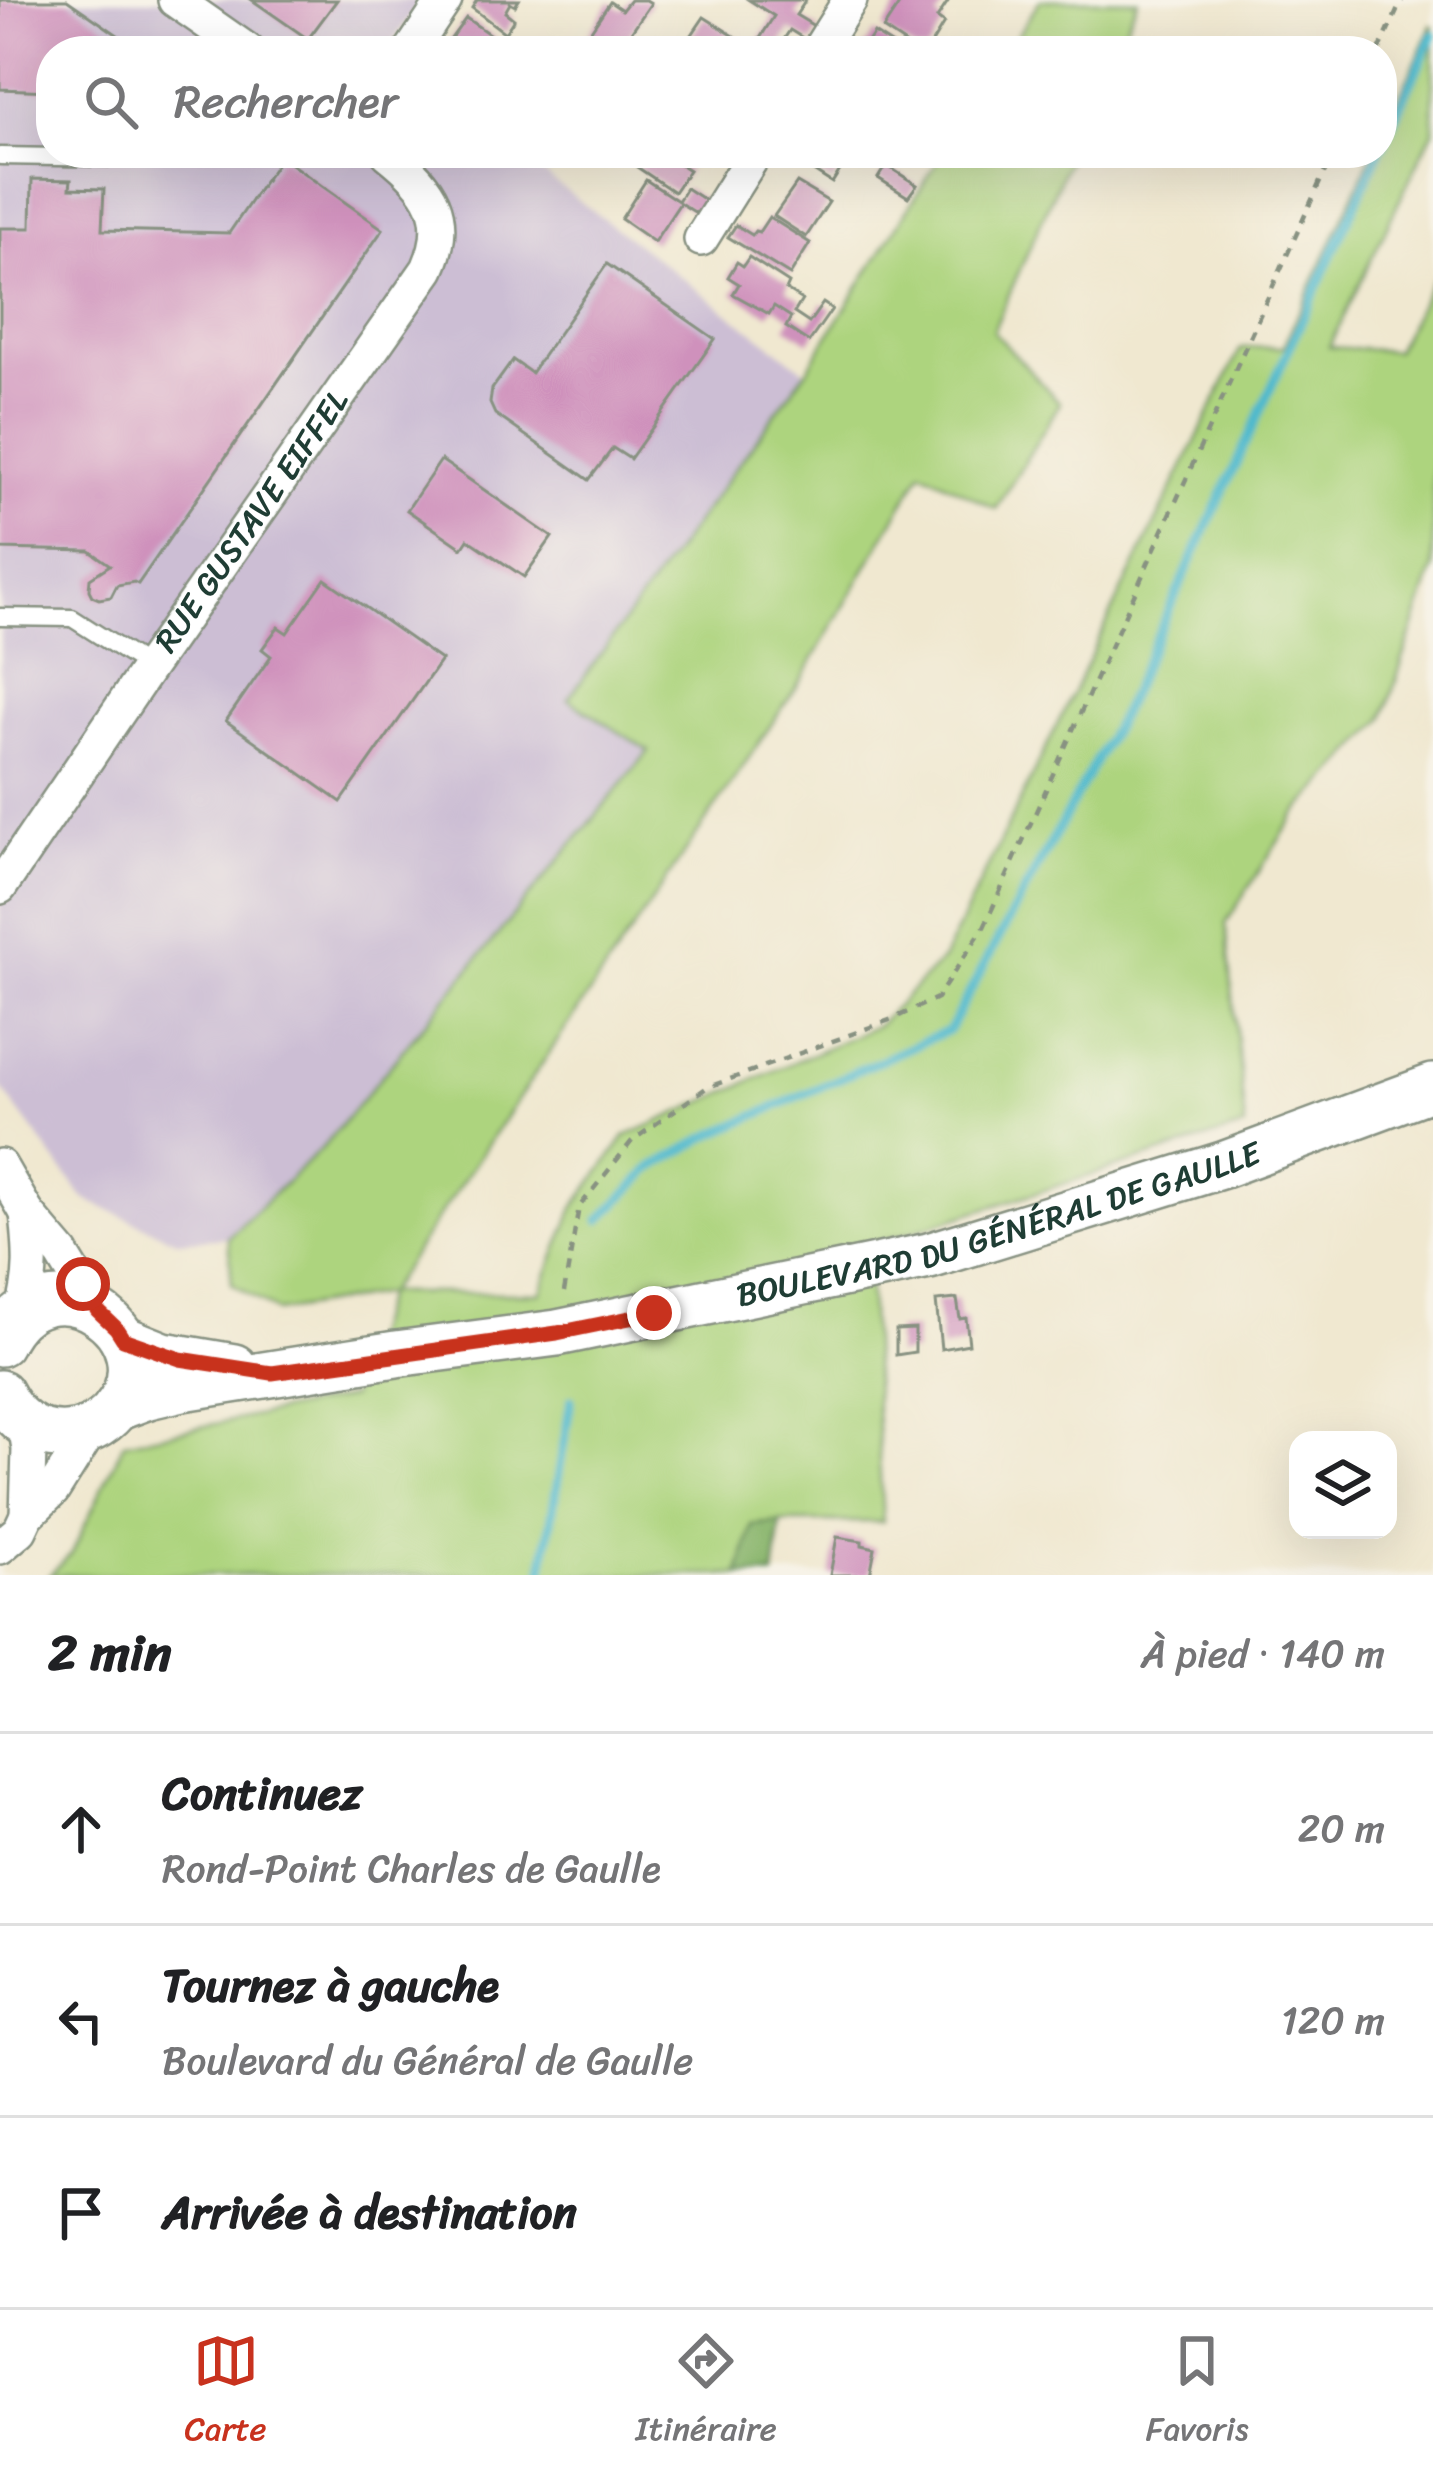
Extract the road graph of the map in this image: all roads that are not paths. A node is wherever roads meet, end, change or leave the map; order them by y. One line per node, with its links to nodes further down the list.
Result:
1 (175, 0): 4 (street)
2 (446, 0): 5 (street)
3 (850, 0): 6 (street)
4 (227, 36)
5 (421, 36)
6 (827, 36)
7 (0, 156): 8 (lane)
8 (36, 157)
9 (407, 168): 13 (street, RUE GUSTAVE EIFFEL)
10 (746, 168): 11 (street)
11 (701, 239)
12 (0, 617): 13 (lane)
13 (149, 667): 14 (street, RUE GUSTAVE EIFFEL)
14 (0, 887)
15 (1433, 1087): 20 (street, BOULEVARD DU GÉNÉRAL DE GAULLE)
16 (0, 1166): 17 (street)
17 (27, 1213): 18 (street); 19 (street)
18 (110, 1324): 19 (street, BOULEVARD DU GÉNÉRAL DE GAULLE); 20 (street, BOULEVARD DU GÉNÉRAL DE GAULLE); 22 (street)
19 (7, 1330)
20 (272, 1373): 22 (street, BOULEVARD DU GÉNÉRAL DE GAULLE)
21 (7, 1402): 22 (street, BOULEVARD DU GÉNÉRAL DE GAULLE); 23 (street)
22 (104, 1418): 23 (street)
23 (27, 1515): 24 (street)
24 (0, 1546)

